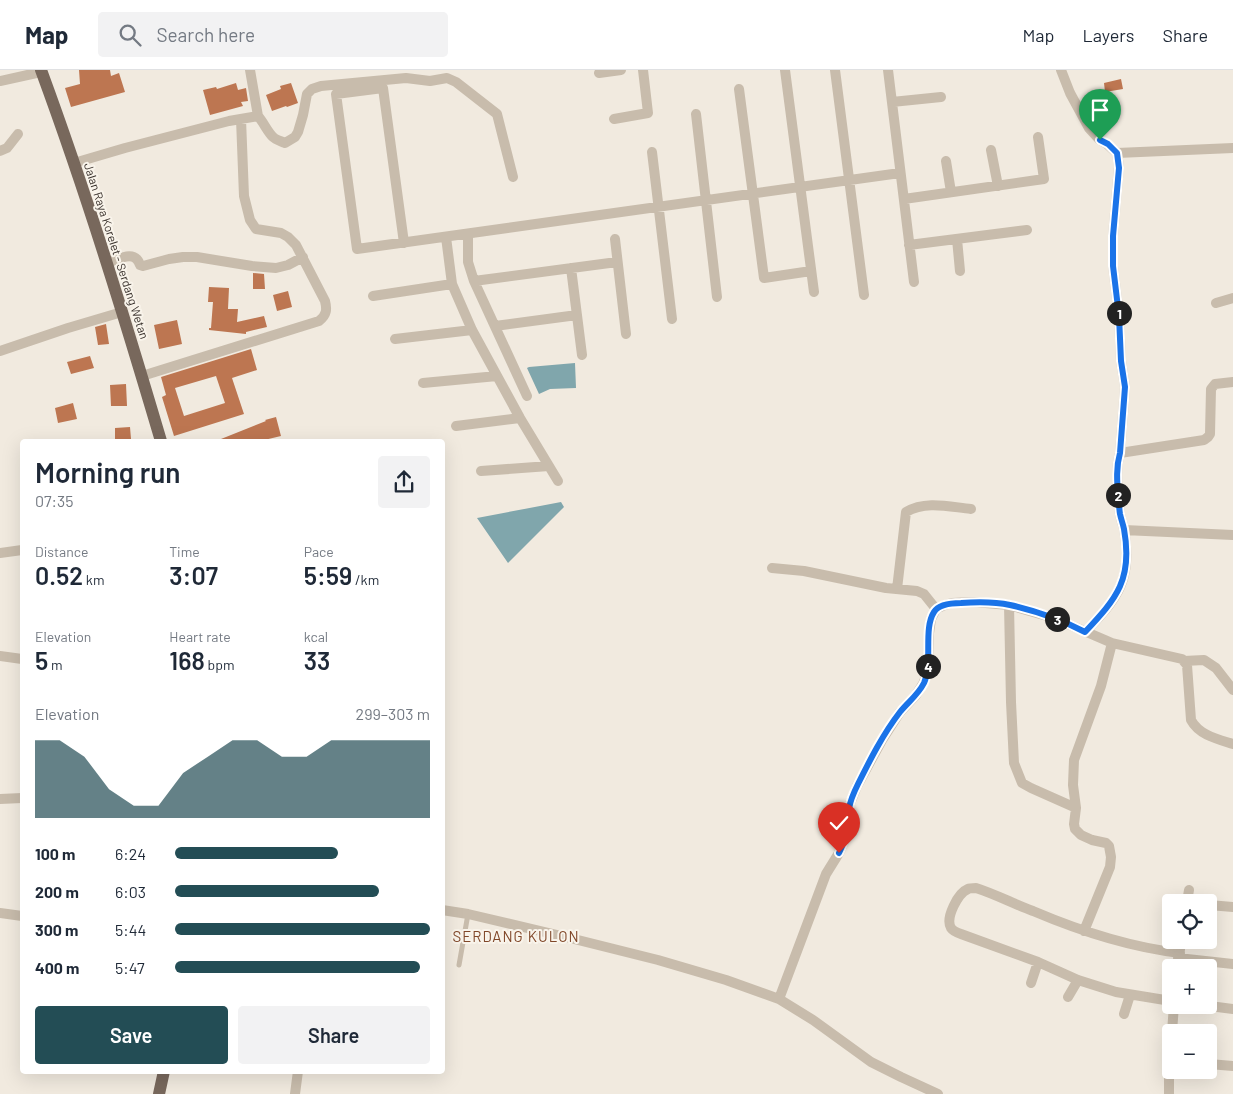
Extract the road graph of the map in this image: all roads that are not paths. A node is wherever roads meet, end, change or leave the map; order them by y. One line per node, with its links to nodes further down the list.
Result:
1 (250, 70): 17 (street)
2 (430, 70): 12 (street)
3 (621, 70): 10 (street)
4 (643, 70): 19 (street)
5 (784, 70): 33 (street)
6 (835, 70): 31 (street)
7 (888, 70): 15 (street)
8 (1061, 70): 26 (street)
9 (41, 71): 11 (street); 28 (main road, Jalan Raya Korelet - Serdang Wetan)
10 (600, 73)
11 (0, 81)
12 (430, 81): 17 (street); 30 (street)
13 (739, 89): 35 (street)
14 (941, 97): 15 (street)
15 (892, 102): 29 (street)
16 (696, 114): 37 (street)
17 (258, 116): 18 (street)
18 (241, 119): 28 (street); 46 (street)
19 (614, 119)
20 (18, 134): 24 (street)
21 (1038, 137): 32 (street)
22 (1233, 148): 26 (street)
23 (992, 150): 32 (street)
24 (0, 152)
25 (652, 152): 38 (street)
26 (1117, 153): 78 (street)
27 (946, 161): 34 (street)
28 (74, 163): 48 (main road, Jalan Raya Korelet - Serdang Wetan)
29 (900, 173): 31 (street); 36 (street)
30 (513, 177)
31 (849, 180): 33 (street); 56 (street)
32 (998, 186): 34 (street)
33 (800, 187): 35 (street); 50 (street)
34 (951, 192): 36 (street)
35 (752, 194): 37 (street); 50 (street)
36 (904, 199): 45 (street)
37 (706, 200): 38 (street); 58 (street)
38 (659, 207): 40 (street); 63 (street)
39 (1027, 230): 43 (street)
40 (468, 234): 41 (street); 52 (street)
41 (446, 237): 44 (street); 54 (street)
42 (615, 239): 47 (street)
43 (957, 239): 45 (street); 51 (street)
44 (404, 243): 44 (street)
45 (909, 245): 53 (street)
46 (303, 257): 48 (street); 70 (street)
47 (618, 262): 49 (street); 66 (street)
48 (107, 263): 61 (main road, Jalan Raya Korelet - Serdang Wetan)
49 (571, 268): 52 (street); 62 (street)
50 (811, 270): 55 (street)
51 (960, 271)
52 (474, 281): 64 (street)
53 (914, 282)
54 (452, 284): 57 (street); 65 (street)
55 (814, 292)
56 (864, 294)
57 (373, 296)
58 (717, 297)
59 (1233, 298): 60 (street)
60 (1216, 303)
61 (122, 312): 68 (street); 70 (main road, Jalan Raya Korelet - Serdang Wetan)
62 (577, 315): 64 (street); 69 (street)
63 (672, 319)
64 (495, 326): 74 (street)
65 (472, 330): 67 (street); 71 (street)
66 (626, 334)
67 (395, 339)
68 (0, 351)
69 (582, 355)
70 (142, 376): 77 (main road, Jalan Raya Korelet - Serdang Wetan)
71 (497, 376): 73 (street); 75 (street)
72 (1233, 382): 78 (street)
73 (423, 383)
74 (527, 396)
75 (520, 418): 76 (street); 79 (street)
76 (456, 426)
77 (160, 439)
78 (1120, 453): 83 (street)
79 (548, 466): 80 (street); 81 (street)
80 (481, 471)
81 (558, 481)
82 (971, 509): 88 (street)
83 (1124, 530): 84 (street); 91 (street)
84 (1233, 535)
85 (20, 550): 86 (street)
86 (0, 553)
87 (772, 568): 88 (street)
88 (897, 588): 90 (street)
89 (1009, 605): 90 (street); 91 (street); 100 (street)
90 (936, 609): 119 (street)
91 (1085, 632): 92 (street)
92 (1112, 643): 95 (street); 100 (street)
93 (0, 656): 94 (street)
94 (20, 659)
95 (1184, 661): 96 (street); 97 (street)
96 (1233, 690)
97 (1233, 744)
98 (20, 798): 99 (street)
99 (0, 799)
100 (1076, 808): 109 (street)
101 (1189, 890): 102 (street)
102 (1188, 894)
103 (1217, 906): 104 (street)
104 (1233, 907)
105 (445, 910): 107 (street)
106 (0, 913): 108 (street)
107 (468, 914): 114 (lane); 119 (street)
108 (20, 916)
109 (1084, 931): 110 (street); 111 (street)
110 (1176, 959)
111 (1038, 962): 115 (street); 116 (street)
112 (1217, 963): 113 (street)
113 (1233, 964)
114 (459, 965)
115 (1078, 980): 117 (street); 118 (street)
116 (1031, 983)
117 (1130, 995): 120 (street); 123 (street)
118 (1068, 997)
119 (780, 999): 131 (street)
120 (1162, 1000)
121 (1217, 1007): 122 (street)
122 (1233, 1009)
123 (1124, 1014)
124 (1217, 1065): 125 (street)
125 (1233, 1066)
126 (163, 1074): 129 (main road)
127 (298, 1074): 130 (street)
128 (1169, 1079): 132 (street)
129 (159, 1094)
130 (295, 1094)
131 (938, 1094)
132 (1169, 1094)

